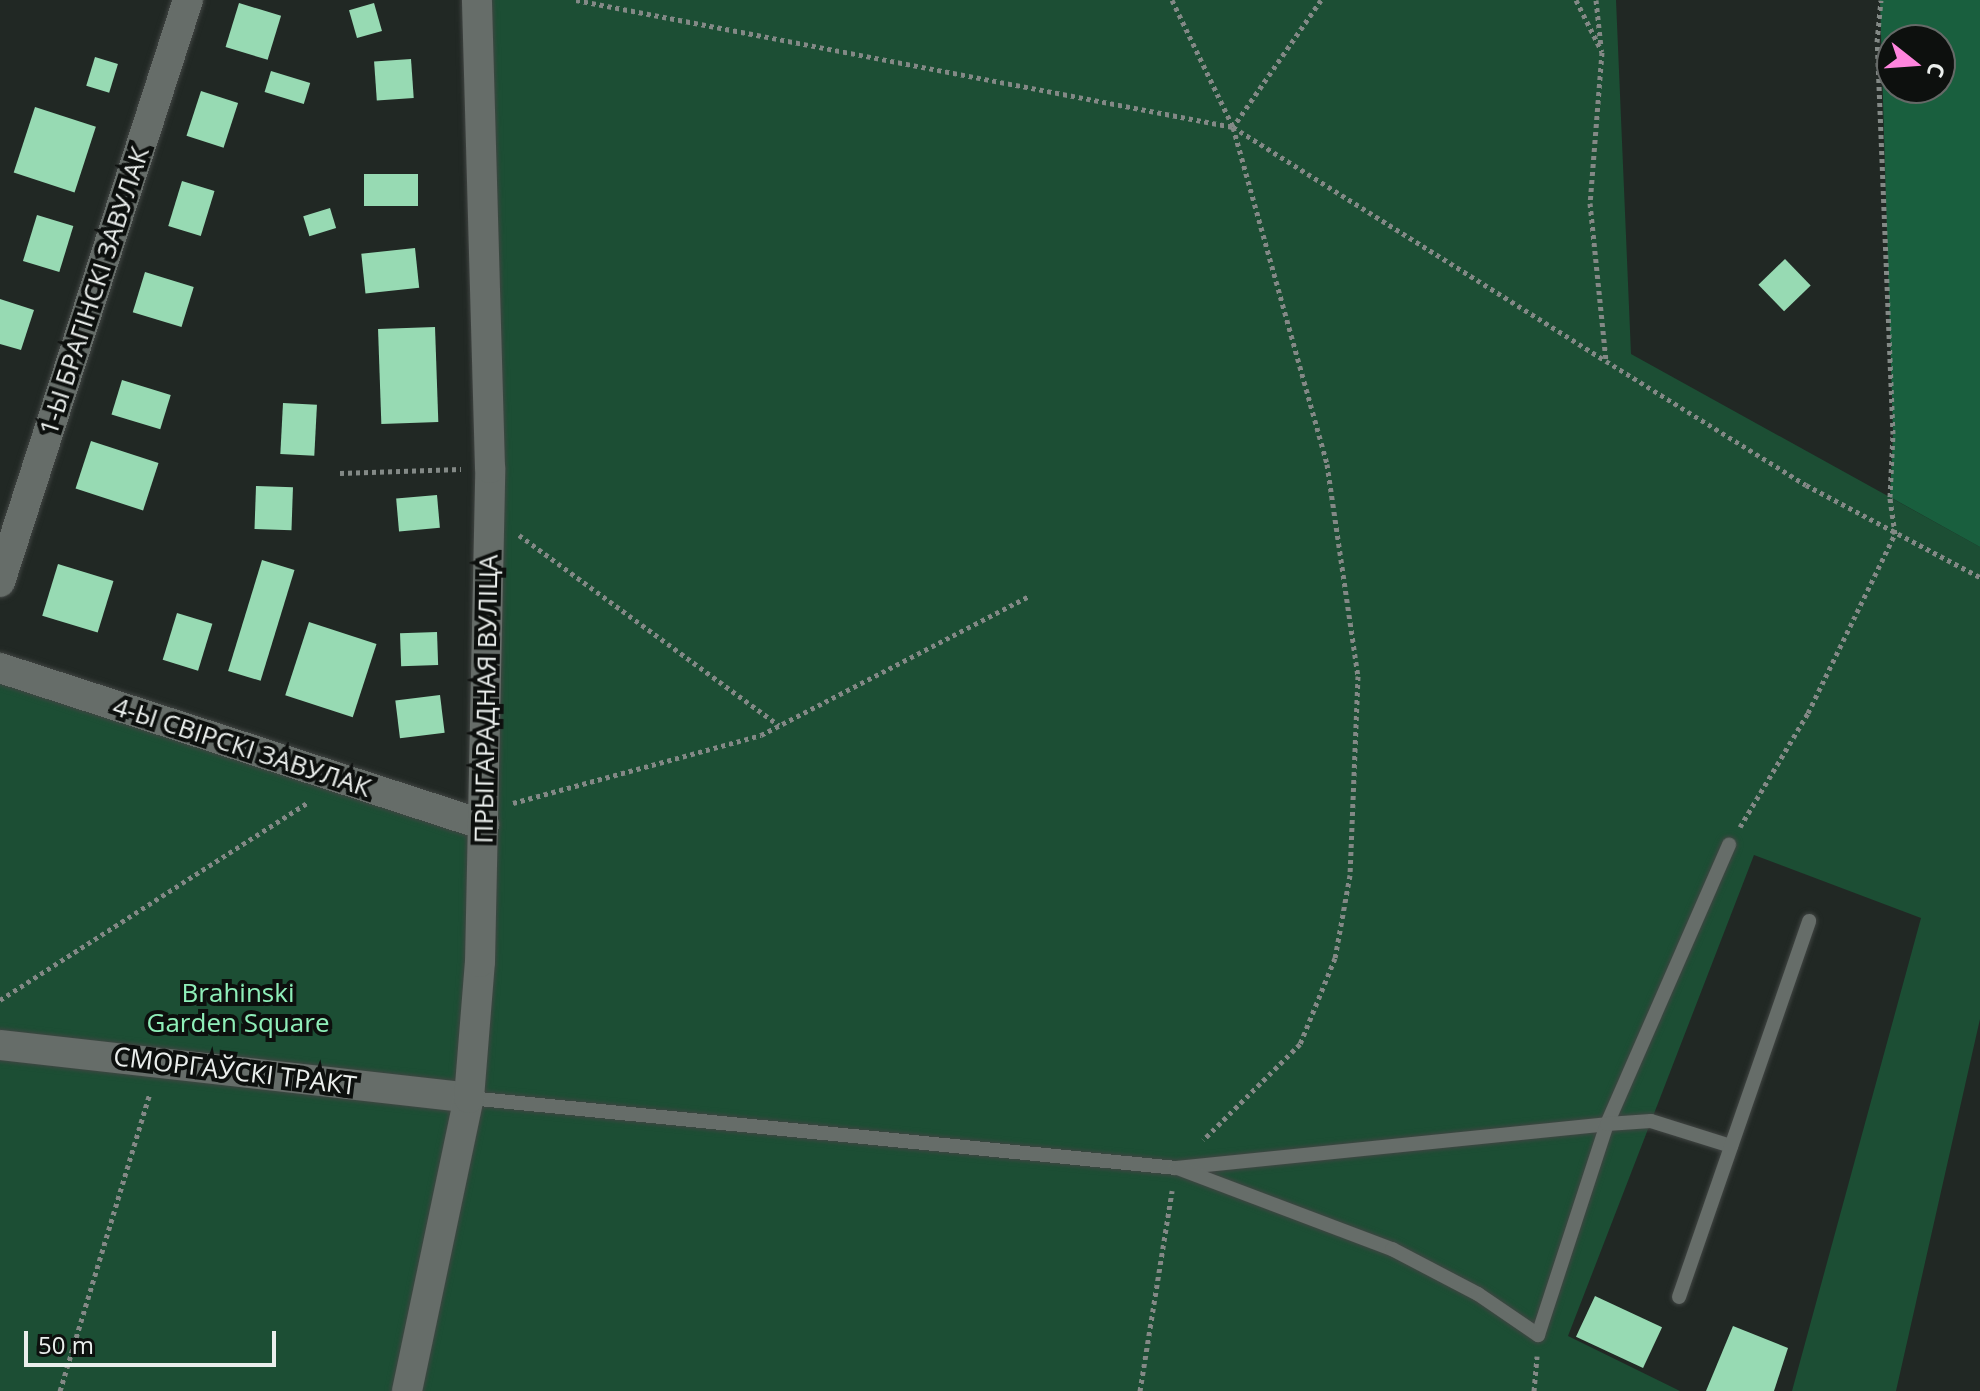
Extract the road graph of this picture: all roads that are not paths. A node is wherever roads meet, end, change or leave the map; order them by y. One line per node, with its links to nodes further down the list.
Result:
1 (188, 0): 3 (street, 1-Ы БРАГІНСКІ ЗАВУЛАК)
2 (477, 0): 5 (street, ПРЫГАРАДНАЯ ВУЛІЦА)
3 (0, 582)
4 (0, 668): 5 (street, 4-Ы СВІРСКІ ЗАВУЛАК)
5 (484, 818): 9 (street, ПРЫГАРАДНАЯ ВУЛІЦА)
6 (1729, 845): 10 (lane)
7 (1809, 921): 11 (lane)
8 (0, 1045): 9 (street, СМОРГАЎСКІ ТРАКТ)
9 (469, 1098): 12 (lane); 14 (street, ПРЫГАРАДНАЯ ВУЛІЦА)
10 (1607, 1124): 11 (lane); 12 (lane); 12 (lane)
11 (1731, 1146): 13 (lane)
12 (1176, 1168)
13 (1679, 1297)
14 (407, 1391)

